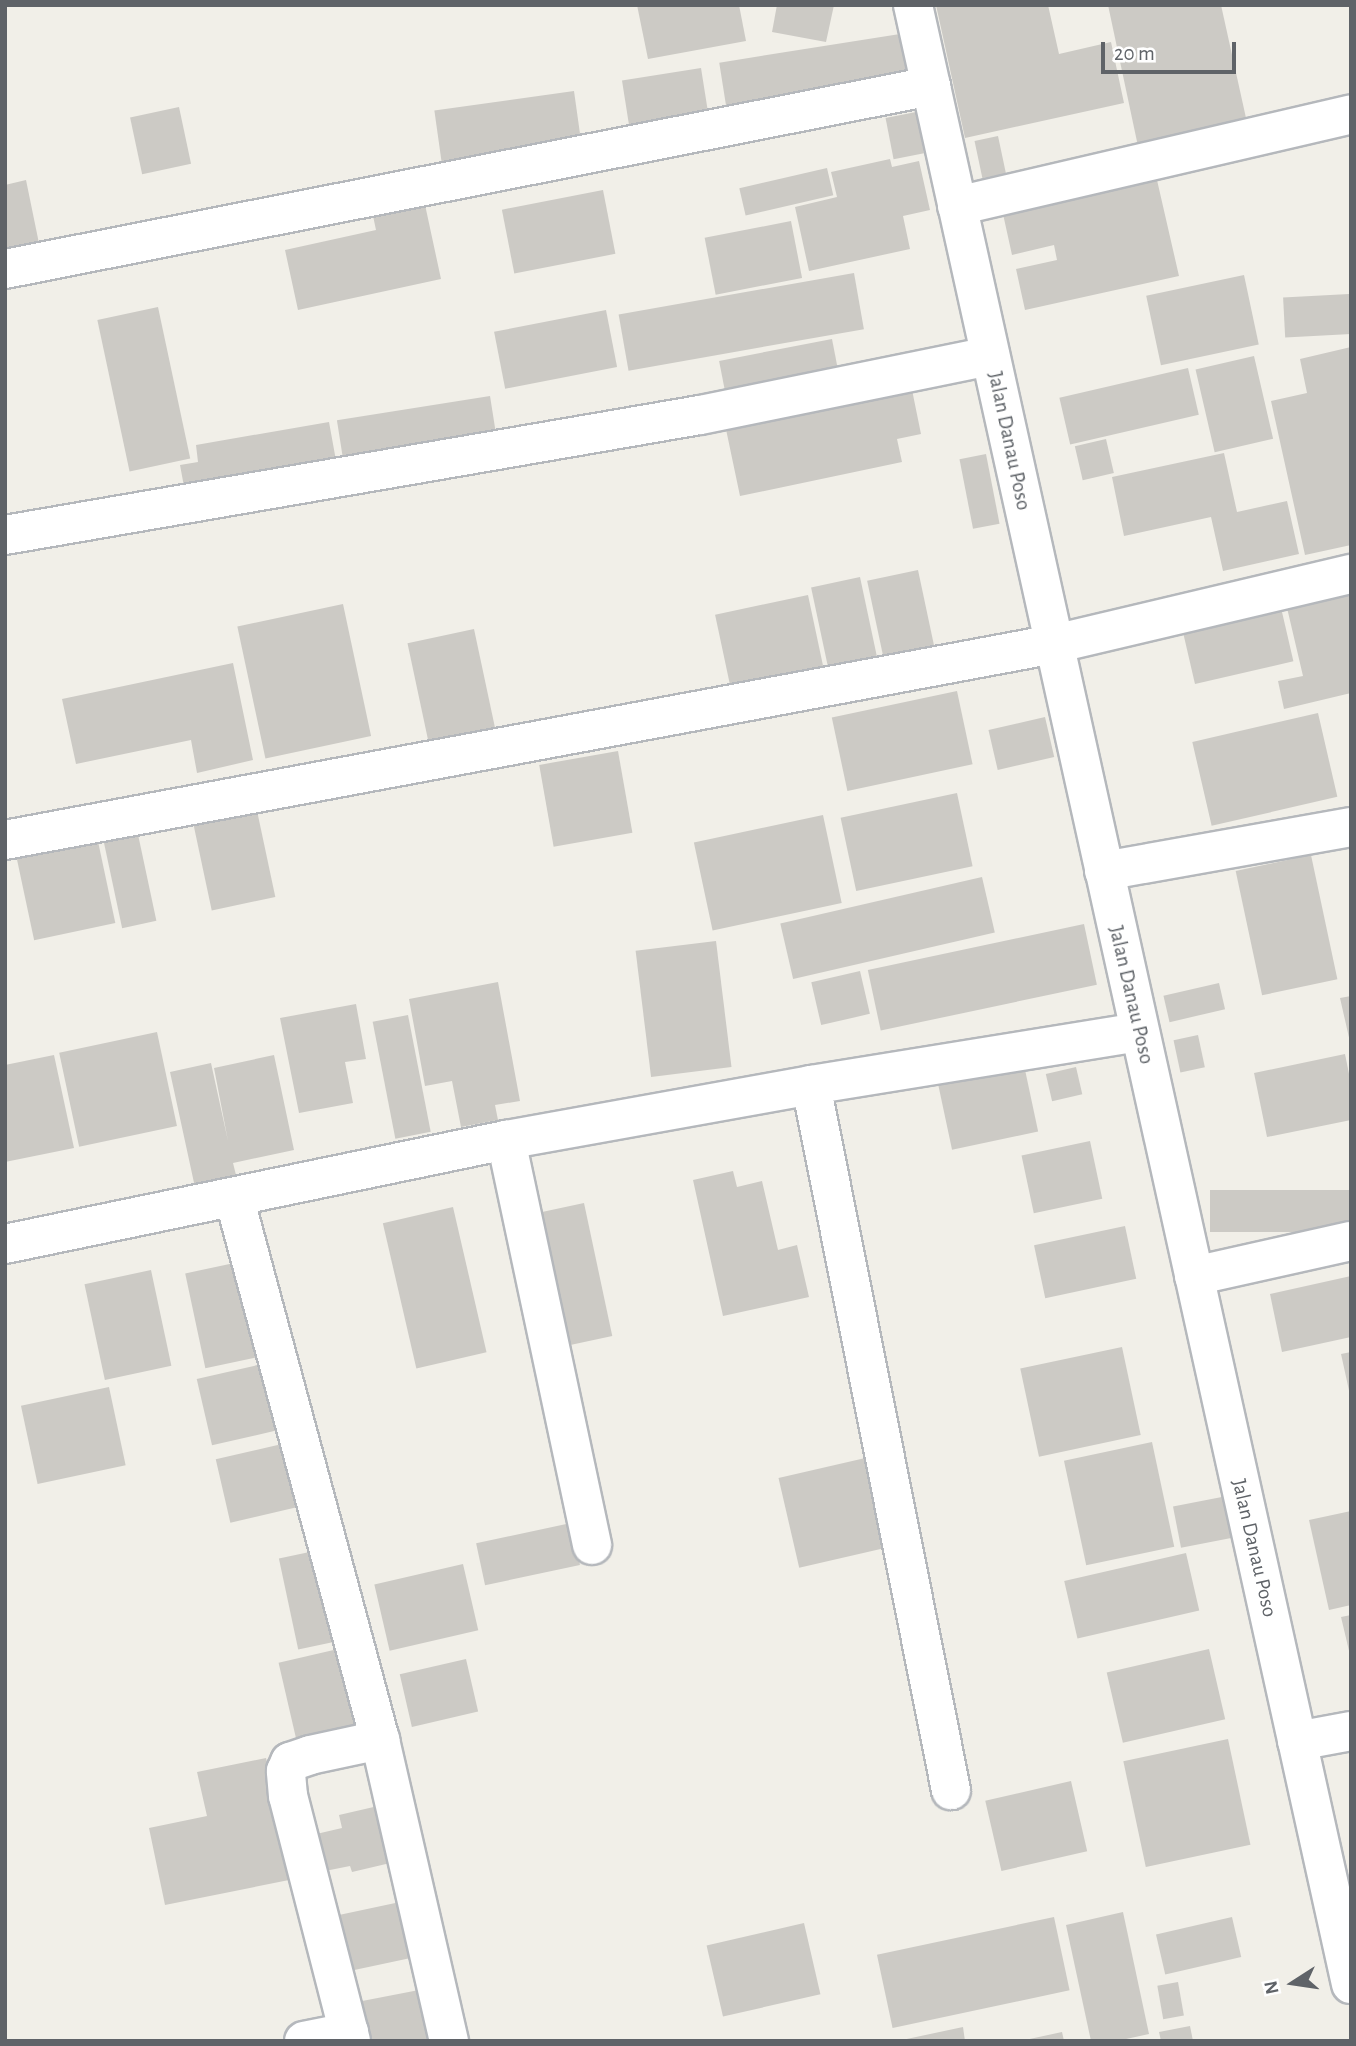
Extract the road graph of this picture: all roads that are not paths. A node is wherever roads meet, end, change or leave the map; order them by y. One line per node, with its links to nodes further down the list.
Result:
1 (913, 5): 2 (street, Jalan Danau Poso)
2 (931, 86): 4 (street, Jalan Danau Poso); 5 (street)
3 (1351, 114): 4 (street)
4 (957, 205): 6 (street, Jalan Danau Poso)
5 (5, 269)
6 (990, 356): 7 (street); 9 (street, Jalan Danau Poso)
7 (5, 535)
8 (1351, 573): 9 (street)
9 (1054, 645): 11 (street); 12 (street, Jalan Danau Poso)
10 (1351, 827): 12 (street)
11 (5, 840)
12 (1104, 871): 13 (street, Jalan Danau Poso)
13 (1139, 1032): 14 (street); 19 (street, Jalan Danau Poso)
14 (811, 1085): 15 (street); 24 (street)
15 (506, 1140): 16 (street); 20 (street)
16 (234, 1197): 18 (street); 22 (street)
17 (1351, 1241): 19 (street)
18 (5, 1244)
19 (1194, 1276): 23 (street, Jalan Danau Poso)
20 (592, 1545)
21 (1351, 1731): 23 (street)
22 (380, 1740): 26 (street); 28 (street)
23 (1297, 1741): 25 (street, Jalan Danau Poso)
24 (951, 1790)
25 (1351, 1984)
26 (350, 2036): 27 (street)
27 (304, 2041)
28 (449, 2041)

